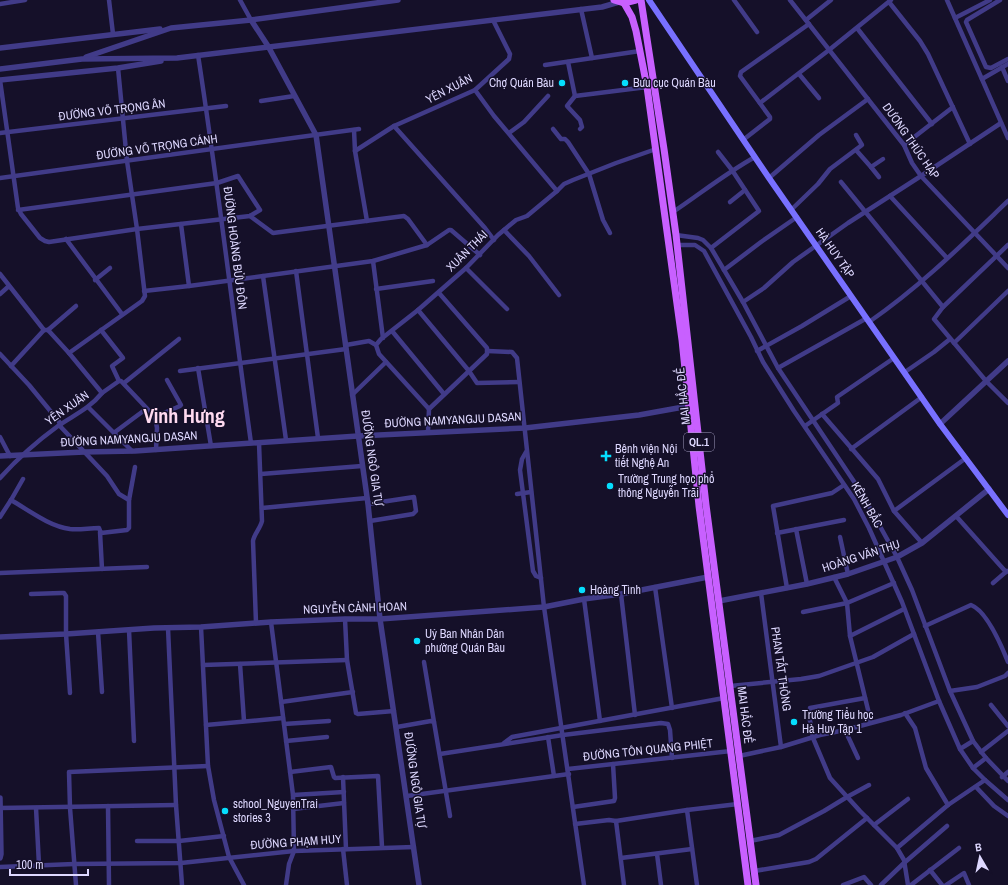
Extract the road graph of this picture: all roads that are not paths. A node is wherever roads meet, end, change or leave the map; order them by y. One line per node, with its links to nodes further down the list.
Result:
1 (25, 0): 16 (street)
2 (109, 0): 25 (street)
3 (240, 0): 19 (street)
4 (398, 0): 19 (street)
5 (636, 0): 15 (main road)
6 (641, 0): 99 (main road, MAI HẮC ĐẾ / QL.1)
7 (649, 0): 69 (main road, HÀ HUY TẬP)
8 (734, 0): 24 (street)
9 (790, 0): 21 (street, DƯƠNG THÚC HẠP)
10 (831, 0): 21 (street)
11 (947, 0): 18 (street)
12 (990, 0): 18 (street)
13 (1000, 0): 34 (street)
14 (890, 1): 23 (street); 55 (street)
15 (619, 2): 17 (street); 29 (main road, MAI HẮC ĐẾ / QL.1)
16 (0, 4)
17 (581, 8): 20 (street); 32 (street)
18 (955, 18): 42 (street)
19 (251, 20): 22 (street); 26 (street, ĐƯỜNG NGÔ GIA TỰ)
20 (493, 20): 26 (street); 46 (street, YÊN XUÂN)
21 (807, 22): 28 (street, DƯƠNG THÚC HẠP); 53 (street)
22 (171, 28): 25 (street); 33 (street)
23 (857, 28): 28 (street); 59 (street)
24 (756, 32)
25 (114, 34): 27 (street)
26 (268, 46): 30 (street); 47 (street, ĐƯỜNG NGÔ GIA TỰ)
27 (0, 48)
28 (829, 50): 41 (street); 51 (street, DƯƠNG THÚC HẠP)
29 (640, 51): 32 (street); 45 (main road, MAI HẮC ĐẾ / QL.1)
30 (198, 55): 31 (street); 56 (street, ĐƯỜNG HOÀNG BỬU ĐÔN)
31 (176, 58): 33 (street); 39 (street)
32 (592, 58): 35 (street)
33 (82, 59): 40 (street)
34 (1008, 59)
35 (568, 62): 37 (street); 49 (street)
36 (1008, 64): 38 (street)
37 (545, 65)
38 (1002, 67): 42 (street); 44 (street)
39 (118, 68): 43 (street); 57 (street)
40 (0, 69)
41 (799, 74): 50 (street); 53 (street)
42 (982, 79): 58 (street)
43 (0, 80): 63 (street)
44 (1008, 81)
45 (647, 87): 49 (street); 72 (main road, MAI HẮC ĐẾ / QL.1)
46 (474, 90): 60 (street, YÊN XUÂN); 65 (street)
47 (294, 96): 52 (street); 67 (street, ĐƯỜNG NGÔ GIA TỰ)
48 (548, 96): 65 (street)
49 (575, 96): 62 (street)
50 (819, 98)
51 (868, 99): 70 (street, DƯƠNG THÚC HẠP); 87 (street)
52 (261, 101)
53 (760, 103): 69 (street)
54 (226, 106): 56 (street, ĐƯỜNG VÕ TRỌNG ÂN)
55 (953, 107): 59 (street); 71 (street)
56 (206, 109): 57 (street, ĐƯỜNG VÕ TRỌNG ÂN); 73 (street, ĐƯỜNG HOÀNG BỬU ĐÔN)
57 (123, 118): 63 (street, ĐƯỜNG VÕ TRỌNG ÂN); 79 (street)
58 (1001, 123): 68 (street); 71 (street)
59 (932, 124): 70 (street)
60 (394, 126): 75 (street, YÊN XUÂN); 112 (street)
61 (554, 129): 82 (street)
62 (580, 129)
63 (7, 132): 64 (street, ĐƯỜNG VÕ TRỌNG ÂN); 83 (street)
64 (0, 133)
65 (509, 133): 91 (street)
66 (856, 135): 74 (street)
67 (316, 136): 73 (street, ĐƯỜNG VÕ TRỌNG CÁNH); 75 (street, ĐƯỜNG VÕ TRỌNG CÁNH); 105 (street, ĐƯỜNG NGÔ GIA TỰ)
68 (1008, 138)
69 (743, 140): 77 (main road, HÀ HUY TẬP)
70 (904, 144): 84 (street, DƯƠNG THÚC HẠP)
71 (970, 144): 84 (street)
72 (656, 149): 82 (street, XUÂN THÁI); 161 (main road, MAI HẮC ĐẾ / QL.1)
73 (213, 150): 79 (street, ĐƯỜNG VÕ TRỌNG CÁNH); 89 (street, ĐƯỜNG HOÀNG BỬU ĐÔN)
74 (856, 150): 80 (street); 96 (street)
75 (355, 151): 103 (street)
76 (718, 152): 81 (street)
77 (755, 157): 81 (street); 87 (main road, HÀ HUY TẬP)
78 (883, 159): 80 (street)
79 (127, 161): 83 (street, ĐƯỜNG VÕ TRỌNG CÁNH); 92 (street)
80 (871, 167): 85 (street)
81 (732, 170): 90 (street); 99 (street)
82 (589, 174): 91 (street, XUÂN THÁI); 109 (street)
83 (13, 176): 86 (street, ĐƯỜNG VÕ TRỌNG CÁNH); 97 (street)
84 (921, 176): 93 (street); 108 (street, DƯƠNG THÚC HẠP)
85 (879, 177)
86 (0, 178)
87 (769, 178): 96 (main road, HÀ HUY TẬP)
88 (841, 182): 98 (street)
89 (217, 183): 92 (street); 100 (street); 102 (street, ĐƯỜNG HOÀNG BỬU ĐÔN)
90 (745, 190): 95 (street); 119 (street)
91 (557, 191): 107 (street, XUÂN THÁI)
92 (132, 194): 97 (street); 106 (street)
93 (890, 196): 98 (street); 122 (street)
94 (1008, 201): 108 (street)
95 (730, 202)
96 (792, 209): 101 (main road, HÀ HUY TẬP)
97 (18, 210): 111 (street)
98 (865, 211): 116 (street); 135 (street)
99 (673, 212): 110 (main road, MAI HẮC ĐẾ / QL.1)
100 (250, 216): 102 (street); 105 (street)
101 (797, 217): 116 (main road, HÀ HUY TẬP); 128 (street)
102 (221, 219): 104 (street); 133 (street, ĐƯỜNG HOÀNG BỬU ĐÔN)
103 (367, 221): 105 (street); 115 (street)
104 (181, 224): 106 (street); 137 (street)
105 (330, 226): 124 (street, ĐƯỜNG NGÔ GIA TỰ)
106 (137, 229): 111 (street); 139 (street)
107 (504, 230): 112 (street, XUÂN THÁI); 143 (street)
108 (975, 232): 121 (street, DƯƠNG THÚC HẠP); 122 (street)
109 (610, 233)
110 (676, 235): 113 (street); 114 (main road, MAI HẮC ĐẾ / QL.1)
111 (66, 240): 132 (street)
112 (494, 240): 120 (street, XUÂN THÁI)
113 (703, 240): 118 (street); 119 (street, KÊNH BẮC)
114 (677, 244): 118 (street); 161 (main road, MAI HẮC ĐẾ / QL.1)
115 (427, 245): 120 (street); 123 (street)
116 (816, 245): 144 (main road, HÀ HUY TẬP); 145 (street)
117 (1008, 246): 121 (street)
118 (699, 247): 163 (street, KÊNH BẮC)
119 (711, 248): 128 (street, KÊNH BẮC)
120 (480, 255): 126 (street, XUÂN THÁI)
121 (997, 256): 127 (street, DƯƠNG THÚC HẠP); 147 (street)
122 (947, 258): 135 (street)
123 (373, 261): 124 (street); 138 (street)
124 (334, 266): 129 (street); 160 (street, ĐƯỜNG NGÔ GIA TỰ)
125 (110, 268): 132 (street)
126 (466, 268): 141 (street, XUÂN THÁI); 149 (street)
127 (1008, 268)
128 (724, 270): 145 (street, KÊNH BẮC)
129 (296, 271): 131 (street); 166 (street)
130 (0, 274): 136 (street, YÊN XUÂN)
131 (263, 276): 133 (street); 167 (street)
132 (95, 280): 150 (street)
133 (229, 281): 137 (street); 171 (street, ĐƯỜNG HOÀNG BỬU ĐÔN)
134 (433, 281): 138 (street)
135 (922, 282): 147 (street); 151 (street)
136 (9, 286): 142 (street); 152 (street, YÊN XUÂN)
137 (189, 286): 139 (street)
138 (376, 289): 155 (street)
139 (144, 290): 150 (street)
140 (1008, 291): 157 (street)
141 (439, 292): 148 (street, XUÂN THÁI); 162 (street)
142 (0, 294)
143 (559, 295)
144 (851, 296): 151 (main road, HÀ HUY TẬP); 159 (street)
145 (743, 302): 159 (street, KÊNH BẮC)
146 (76, 306): 152 (street)
147 (943, 307): 157 (street)
148 (418, 310): 154 (street, XUÂN THÁI); 176 (street)
149 (507, 310)
150 (122, 314): 153 (street)
151 (868, 320): 168 (main road, HÀ HUY TẬP); 174 (street)
152 (46, 330): 164 (street, YÊN XUÂN); 172 (street)
153 (101, 330): 164 (street); 180 (street)
154 (392, 331): 155 (street, XUÂN THÁI); 183 (street)
155 (383, 338): 158 (street, XUÂN THÁI)
156 (179, 339): 180 (street)
157 (952, 341): 177 (street); 179 (street)
158 (376, 345): 160 (street); 170 (street)
159 (766, 346): 163 (street); 174 (street, KÊNH BẮC)
160 (346, 347): 166 (street); 184 (street, ĐƯỜNG NGÔ GIA TỰ)
161 (685, 348): 187 (main road, MAI HẮC ĐẾ / QL.1); 229 (main road, MAI HẮC ĐẾ / QL.1)
162 (488, 351): 176 (street); 181 (street)
163 (757, 351): 196 (street, KÊNH BẮC)
164 (69, 353): 182 (street, YÊN XUÂN)
165 (0, 354): 172 (street)
166 (307, 354): 167 (street); 202 (street)
167 (274, 358): 171 (street); 203 (street)
168 (894, 358): 177 (main road, HÀ HUY TẬP); 191 (street)
169 (1008, 361): 179 (street)
170 (386, 362): 184 (street); 190 (street)
171 (240, 363): 173 (street); 204 (street, ĐƯỜNG HOÀNG BỬU ĐÔN)
172 (11, 366): 195 (street)
173 (198, 368): 175 (street); 206 (street)
174 (778, 368): 193 (street, KÊNH BẮC)
175 (180, 371)
176 (469, 371): 181 (street); 183 (street)
177 (904, 372): 185 (main road, HÀ HUY TẬP)
178 (166, 380): 192 (street)
179 (986, 381): 186 (street); 194 (street)
180 (121, 382): 182 (street); 189 (street)
181 (519, 382): 197 (street)
182 (102, 393): 188 (street, YÊN XUÂN)
183 (444, 394): 190 (street)
184 (352, 395): 200 (street, ĐƯỜNG NGÔ GIA TỰ)
185 (922, 398): 194 (main road, HÀ HUY TẬP); 207 (street)
186 (1008, 403)
187 (689, 406): 197 (street, ĐƯỜNG NAMYANGJU DASAN); 229 (main road, MAI HẮC ĐẾ / QL.1)
188 (88, 407): 195 (street, YÊN XUÂN); 198 (street)
189 (146, 409): 192 (street); 198 (street)
190 (429, 409): 199 (street)
191 (822, 414): 193 (street); 207 (street)
192 (155, 418): 208 (street)
193 (813, 421): 196 (street); 242 (street, KÊNH BẮC)
194 (940, 424): 215 (main road, HÀ HUY TẬP)
195 (60, 425): 210 (street); 214 (street, YÊN XUÂN)
196 (805, 426): 221 (street, KÊNH BẮC)
197 (524, 428): 199 (street, ĐƯỜNG NAMYANGJU DASAN); 211 (street)
198 (115, 432): 209 (street)
199 (428, 432): 200 (street, ĐƯỜNG NAMYANGJU DASAN)
200 (358, 436): 202 (street, ĐƯỜNG NAMYANGJU DASAN); 216 (street, ĐƯỜNG NGÔ GIA TỰ)
201 (0, 437): 213 (street)
202 (318, 438): 203 (street, ĐƯỜNG NAMYANGJU DASAN)
203 (286, 440): 205 (street, ĐƯỜNG NAMYANGJU DASAN)
204 (251, 443): 205 (street, ĐƯỜNG NAMYANGJU DASAN); 206 (street, ĐƯỜNG NAMYANGJU DASAN)
205 (259, 443): 218 (street)
206 (211, 446): 208 (street, ĐƯỜNG NAMYANGJU DASAN)
207 (851, 449): 231 (street)
208 (156, 450): 209 (street, ĐƯỜNG NAMYANGJU DASAN)
209 (132, 451): 210 (street, ĐƯỜNG NAMYANGJU DASAN)
210 (84, 452): 214 (street, ĐƯỜNG NAMYANGJU DASAN); 227 (street)
211 (526, 452): 223 (street); 224 (street)
212 (0, 456): 213 (street, ĐƯỜNG NAMYANGJU DASAN)
213 (10, 456): 214 (street, ĐƯỜNG NAMYANGJU DASAN)
214 (20, 456): 219 (street, YÊN XUÂN)
215 (966, 458): 222 (main road, HÀ HUY TẬP); 231 (street)
216 (362, 466): 218 (street); 228 (street, ĐƯỜNG NGÔ GIA TỰ)
217 (135, 467): 227 (street)
218 (261, 474): 230 (street)
219 (0, 478)
220 (23, 479): 226 (street)
221 (844, 485): 239 (street); 243 (street, KÊNH BẮC)
222 (989, 489): 232 (main road, HÀ HUY TẬP); 233 (street, HOÀNG VĂN THỤ)
223 (531, 492): 224 (street); 250 (street)
224 (523, 493): 225 (street); 250 (street)
225 (517, 494)
226 (12, 500): 234 (street); 238 (street)
227 (129, 500): 238 (street)
228 (367, 501): 230 (street); 236 (street, ĐƯỜNG NGÔ GIA TỰ); 236 (street)
229 (702, 505): 249 (main road, MAI HẮC ĐẾ / QL.1); 261 (main road, MAI HẮC ĐẾ / QL.1)
230 (262, 508): 269 (street)
231 (894, 511): 241 (street)
232 (1008, 515)
233 (956, 516): 241 (street, HOÀNG VĂN THỤ); 246 (street)
234 (0, 517)
235 (844, 520): 237 (street)
236 (370, 521): 267 (street, ĐƯỜNG NGÔ GIA TỰ)
237 (796, 529): 239 (street); 254 (street)
238 (100, 532): 245 (street)
239 (777, 533): 256 (street)
240 (840, 538): 248 (street)
241 (922, 543): 242 (street, HOÀNG VĂN THỤ)
242 (897, 557): 243 (street, HOÀNG VĂN THỤ); 270 (street, KÊNH BẮC)
243 (885, 562): 248 (street, HOÀNG VĂN THỤ); 252 (street, KÊNH BẮC)
244 (147, 567): 245 (street)
245 (102, 569): 247 (street)
246 (1007, 571): 253 (street)
247 (0, 573)
248 (848, 574): 251 (street, HOÀNG VĂN THỤ)
249 (708, 577): 255 (street, NGUYỄN CẢNH HOAN); 279 (main road, MAI HẮC ĐẾ / QL.1)
250 (541, 578): 263 (street)
251 (834, 578): 254 (street, HOÀNG VĂN THỤ); 262 (street)
252 (894, 583): 262 (street); 264 (street, KÊNH BẮC)
253 (993, 583)
254 (807, 584): 256 (street, HOÀNG VĂN THỤ)
255 (655, 587): 259 (street, NGUYỄN CẢNH HOAN); 299 (street)
256 (787, 588): 257 (street, HOÀNG VĂN THỤ)
257 (760, 593): 261 (street, HOÀNG VĂN THỤ); 288 (street, PHAN TẤT THÔNG)
258 (31, 594): 275 (street)
259 (621, 594): 260 (street, NGUYỄN CẢNH HOAN); 302 (street)
260 (584, 599): 263 (street, NGUYỄN CẢNH HOAN); 306 (street)
261 (719, 601): 279 (main road, MAI HẮC ĐẾ / QL.1)
262 (847, 603): 265 (street); 278 (street)
263 (544, 607): 267 (street, NGUYỄN CẢNH HOAN); 313 (street)
264 (904, 609): 276 (street, KÊNH BẮC); 278 (street)
265 (804, 612)
266 (345, 619): 267 (street, NGUYỄN CẢNH HOAN); 268 (street, NGUYỄN CẢNH HOAN); 280 (street)
267 (380, 619): 300 (street, ĐƯỜNG NGÔ GIA TỰ)
268 (271, 622): 269 (street, NGUYỄN CẢNH HOAN); 281 (street)
269 (256, 623): 271 (street, NGUYỄN CẢNH HOAN)
270 (925, 626): 283 (street); 290 (street, KÊNH BẮC)
271 (200, 627): 272 (street, NGUYỄN CẢNH HOAN); 286 (street)
272 (168, 628): 273 (street, NGUYỄN CẢNH HOAN); 335 (street)
273 (129, 630): 274 (street, NGUYỄN CẢNH HOAN); 320 (street)
274 (98, 632): 275 (street, NGUYỄN CẢNH HOAN); 291 (street)
275 (66, 634): 277 (street, NGUYỄN CẢNH HOAN); 293 (street)
276 (914, 634): 284 (street); 296 (street, KÊNH BẮC)
277 (0, 636)
278 (850, 636): 284 (street)
279 (723, 656): 289 (main road, MAI HẮC ĐẾ / QL.1); 294 (main road, MAI HẮC ĐẾ / QL.1)
280 (347, 660): 281 (street); 292 (street)
281 (276, 662): 285 (street); 297 (street)
282 (424, 662): 307 (street)
283 (1008, 662)
284 (856, 663): 288 (street); 295 (street)
285 (240, 664): 286 (street); 304 (street)
286 (203, 665): 309 (street)
287 (1008, 673): 290 (street)
288 (773, 681): 289 (street); 324 (street, PHAN TẤT THÔNG)
289 (730, 686): 329 (main road, MAI HẮC ĐẾ / QL.1)
290 (950, 691): 322 (street, KÊNH BẮC)
291 (102, 692)
292 (353, 692): 297 (street); 300 (street)
293 (70, 693)
294 (724, 698): 299 (street); 326 (main road, MAI HẮC ĐẾ / QL.1)
295 (865, 698): 308 (street); 319 (street)
296 (939, 701): 301 (street); 325 (street, KÊNH BẮC)
297 (281, 702): 303 (street)
298 (991, 706): 311 (street)
299 (672, 708): 302 (street)
300 (394, 711): 312 (street, ĐƯỜNG NGÔ GIA TỰ)
301 (905, 713): 308 (street); 358 (street)
302 (635, 715): 306 (street)
303 (283, 718): 304 (street); 310 (street)
304 (244, 721): 309 (street)
305 (328, 721): 310 (street)
306 (600, 721): 313 (street)
307 (434, 722): 312 (street); 328 (street)
308 (871, 722): 314 (street)
309 (206, 724): 334 (street)
310 (284, 724): 321 (street)
311 (1008, 726)
312 (397, 727): 350 (street, ĐƯỜNG NGÔ GIA TỰ)
313 (562, 729): 316 (street); 323 (street)
314 (845, 730): 319 (street); 331 (street)
315 (1008, 730): 327 (street)
316 (563, 735): 318 (street); 330 (street); 338 (street)
317 (328, 737): 321 (street)
318 (548, 737): 323 (street); 340 (street)
319 (813, 738): 324 (street); 351 (street)
320 (134, 741)
321 (286, 741): 337 (street)
322 (973, 741): 325 (street); 327 (street, KÊNH BẮC)
323 (502, 745): 328 (street)
324 (782, 747): 329 (street)
325 (960, 749): 336 (street, KÊNH BẮC)
326 (731, 751): 330 (street, ĐƯỜNG TÔN QUANG PHIỆT); 356 (main road, MAI HẮC ĐẾ / QL.1)
327 (981, 752): 332 (street, KÊNH BẮC)
328 (440, 754): 347 (street)
329 (739, 756): 376 (main road, MAI HẮC ĐẾ / QL.1)
330 (672, 758): 333 (street, ĐƯỜNG TÔN QUANG PHIỆT)
331 (858, 758)
332 (986, 758): 336 (street); 341 (street, KÊNH BẮC)
333 (613, 764): 338 (street, ĐƯỜNG TÔN QUANG PHIỆT); 360 (street)
334 (208, 766): 335 (street); 373 (street)
335 (174, 768): 357 (street); 363 (street)
336 (973, 768): 343 (street, KÊNH BẮC)
337 (290, 772): 342 (street); 349 (street)
338 (568, 772): 340 (street, ĐƯỜNG TÔN QUANG PHIỆT); 360 (street)
339 (1008, 772): 341 (street)
340 (554, 776): 347 (street, ĐƯỜNG TÔN QUANG PHIỆT)
341 (1002, 777): 344 (street, KÊNH BẮC)
342 (343, 778): 348 (street); 377 (street)
343 (985, 780): 346 (street); 354 (street, KÊNH BẮC)
344 (1008, 781)
345 (869, 785): 351 (street)
346 (976, 786): 358 (street); 367 (street)
347 (446, 791): 350 (street, ĐƯỜNG TÔN QUANG PHIỆT); 366 (street)
348 (344, 792): 349 (street); 355 (street)
349 (293, 795): 364 (street)
350 (406, 796): 378 (street, ĐƯỜNG NGÔ GIA TỰ)
351 (847, 796): 368 (street); 376 (street)
352 (0, 798): 361 (street)
353 (908, 799): 371 (street)
354 (1008, 800)
355 (344, 803): 364 (street); 381 (street)
356 (738, 804): 365 (street); 407 (main road, MAI HẮC ĐẾ / QL.1)
357 (176, 805): 359 (street); 375 (street)
358 (948, 805): 379 (street)
359 (108, 806): 363 (street); 391 (street)
360 (573, 807): 370 (street)
361 (0, 808): 362 (street); 386 (street)
362 (36, 808): 363 (street); 392 (street)
363 (70, 808): 390 (street)
364 (293, 809): 383 (street)
365 (687, 810): 369 (street); 382 (street)
366 (450, 816)
367 (1008, 816)
368 (867, 818): 371 (street); 395 (street)
369 (616, 821): 370 (street); 387 (street)
370 (575, 824): 403 (street)
371 (874, 825): 379 (street)
372 (947, 826): 388 (street)
373 (224, 836): 375 (street); 385 (street)
374 (137, 841): 375 (street)
375 (179, 841): 389 (street)
376 (750, 841): 395 (main road, MAI HẮC ĐẾ / QL.1)
377 (382, 847): 378 (street, ĐƯỜNG PHẠM HUY); 381 (street, ĐƯỜNG PHẠM HUY)
378 (414, 847): 402 (street, ĐƯỜNG NGÔ GIA TỰ)
379 (897, 848): 388 (street)
380 (959, 848): 394 (street)
381 (344, 849): 383 (street, ĐƯỜNG PHẠM HUY); 401 (street)
382 (692, 849): 384 (street); 406 (street)
383 (294, 851): 385 (street, ĐƯỜNG PHẠM HUY); 400 (street)
384 (657, 854): 387 (street); 405 (street)
385 (229, 857): 389 (street, ĐƯỜNG PHẠM HUY); 399 (street)
386 (0, 858)
387 (621, 858): 404 (street)
388 (904, 862): 411 (street); 412 (street)
389 (181, 863): 391 (street, ĐƯỜNG PHẠM HUY); 398 (street)
390 (74, 864): 391 (street, ĐƯỜNG PHẠM HUY); 392 (street, ĐƯỜNG PHẠM HUY); 396 (street)
391 (109, 864): 397 (street)
392 (39, 865): 393 (street, ĐƯỜNG PHẠM HUY)
393 (0, 867)
394 (930, 870): 412 (street); 413 (street)
395 (754, 871): 408 (main road, MAI HẮC ĐẾ / QL.1)
396 (76, 885)
397 (109, 885)
398 (182, 885)
399 (244, 885)
400 (286, 885)
401 (346, 885)
402 (419, 885)
403 (584, 885)
404 (624, 885)
405 (661, 885)
406 (698, 885)
407 (748, 885)
408 (756, 885)
409 (843, 885): 410 (street)
410 (871, 885)
411 (881, 885)
412 (910, 885)
413 (942, 885)
414 (946, 885): 415 (street)
415 (969, 885)

